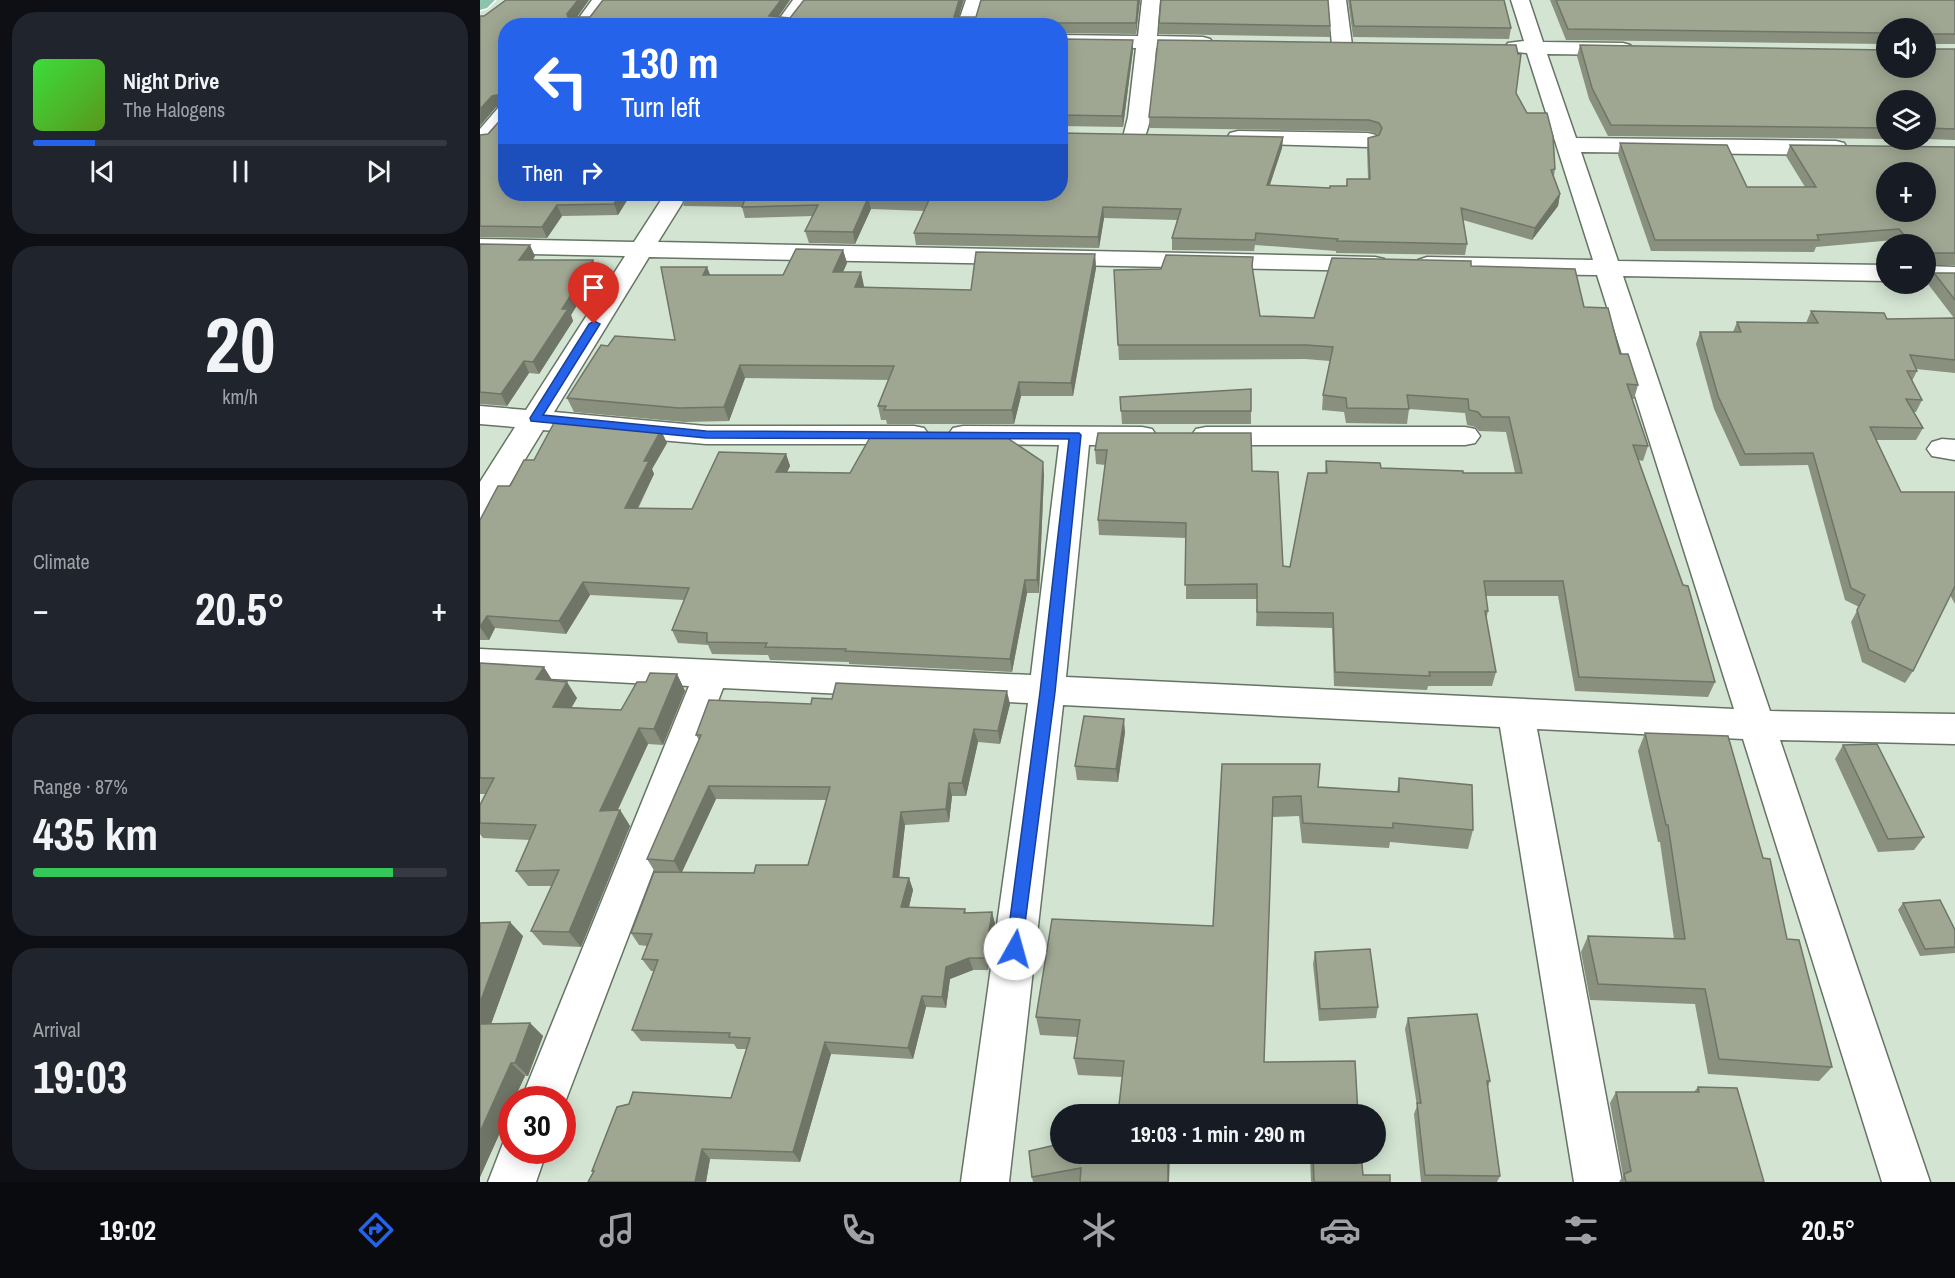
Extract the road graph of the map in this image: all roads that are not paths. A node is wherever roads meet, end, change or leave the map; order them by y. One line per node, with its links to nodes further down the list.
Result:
1 (602, 0): 9 (street)
2 (802, 0): 10 (street)
3 (975, 0): 11 (street)
4 (1151, 0): 14 (street)
5 (1337, 0): 17 (street)
6 (1520, 0): 20 (street)
7 (495, 2): 8 (main road); 12 (street)
8 (480, 4)
9 (588, 18)
10 (789, 18)
11 (969, 18)
12 (480, 20)
13 (1068, 41): 14 (street)
14 (1145, 42): 15 (street); 23 (street)
15 (1226, 43)
16 (1318, 44): 17 (street)
17 (1342, 45): 18 (street)
18 (1365, 45)
19 (1491, 47): 20 (street)
20 (1536, 48): 21 (street); 27 (street)
21 (1642, 49)
22 (498, 123): 25 (street)
23 (1158, 137)
24 (1216, 138): 26 (street)
25 (483, 139)
26 (1368, 140)
27 (1567, 145): 28 (street); 32 (street)
28 (1861, 148)
29 (672, 201): 31 (street)
30 (480, 246): 31 (street)
31 (641, 249): 32 (street); 37 (street)
32 (1608, 268): 33 (street); 45 (street)
33 (1876, 273)
34 (1936, 274): 35 (street)
35 (1955, 275)
36 (480, 415): 37 (street)
37 (536, 418): 38 (street); 40 (street)
38 (1075, 435): 39 (street); 43 (street)
39 (1465, 436)
40 (480, 507)
41 (480, 662): 42 (street)
42 (711, 674): 43 (street); 47 (street)
43 (1047, 692): 44 (street); 50 (street)
44 (1516, 712): 45 (street); 51 (street)
45 (1757, 725): 46 (street); 52 (street)
46 (1955, 729)
47 (549, 1086)
48 (519, 1164): 49 (street)
49 (512, 1182)
50 (985, 1182)
51 (1598, 1182)
52 (1906, 1182)

